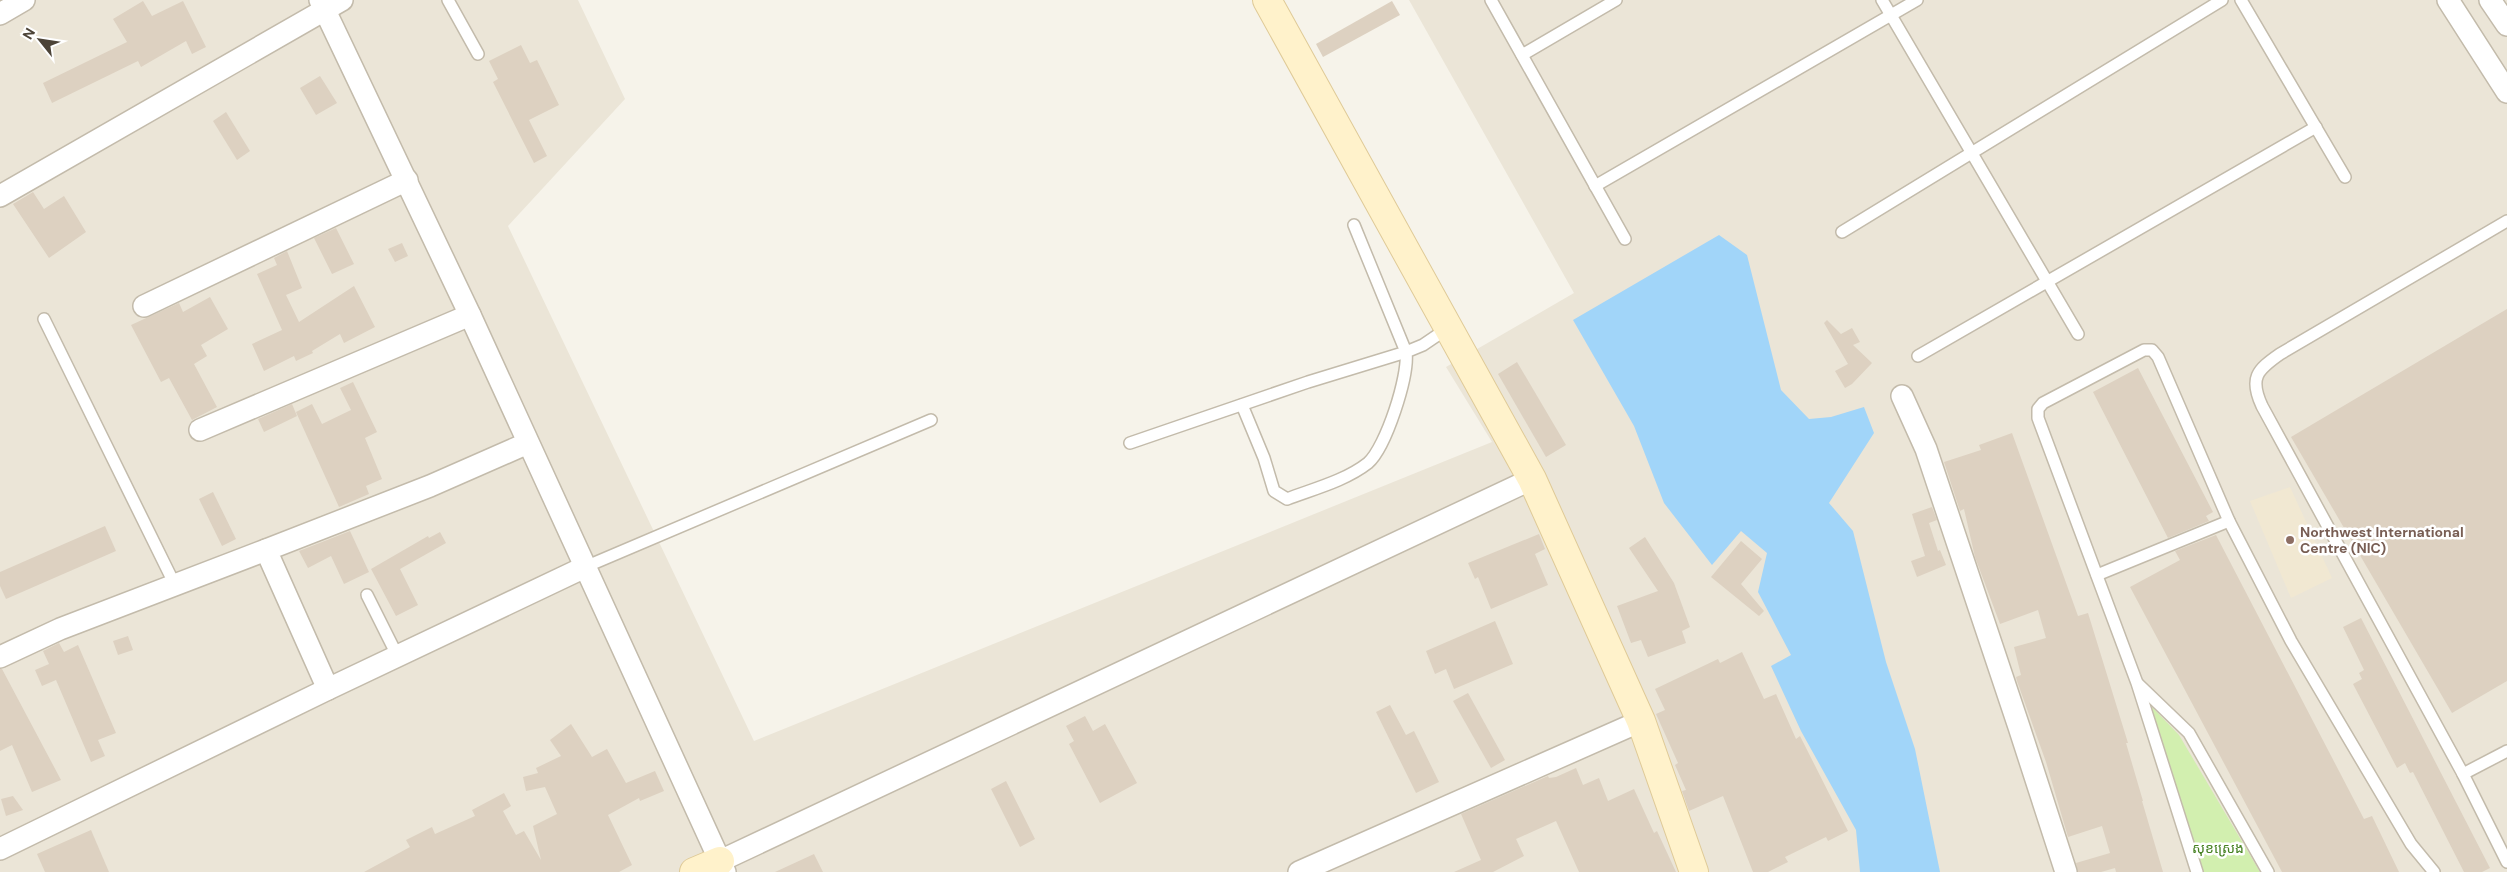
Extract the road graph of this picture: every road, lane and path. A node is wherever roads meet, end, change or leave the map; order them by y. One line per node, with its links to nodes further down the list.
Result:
1 (24, 0): 13 (street)
2 (448, 0): 16 (lane)
3 (1267, 0): 33 (street)
4 (1491, 0): 17 (lane)
5 (1616, 0): 17 (lane)
6 (1882, 0): 14 (lane)
7 (1917, 0): 14 (lane)
8 (2222, 0): 20 (lane)
9 (2242, 0): 19 (lane)
10 (2448, 0): 18 (street)
11 (2490, 0): 15 (street)
12 (329, 3): 22 (street); 24 (street)
13 (0, 14)
14 (1891, 15): 20 (lane); 23 (lane)
15 (2507, 25)
16 (478, 54)
17 (1522, 55): 23 (lane)
18 (2507, 92)
19 (2316, 127): 21 (lane); 29 (lane)
20 (1972, 154): 27 (lane); 29 (lane)
21 (2345, 177)
22 (407, 180): 30 (street); 31 (street)
23 (1595, 186): 28 (lane)
24 (0, 196)
25 (2507, 221): 56 (lane)
26 (1354, 225): 35 (lane)
27 (1842, 232)
28 (1625, 239)
29 (2047, 282): 34 (lane); 36 (lane)
30 (144, 306)
31 (470, 315): 40 (street); 41 (street)
32 (44, 319): 48 (lane)
33 (1448, 328): 35 (lane); 43 (street)
34 (2078, 334)
35 (1406, 352): 38 (lane); 38 (lane)
36 (1918, 356)
37 (1902, 396): 63 (street)
38 (1242, 405): 42 (lane)
39 (931, 420): 46 (lane)
40 (200, 430)
41 (528, 443): 45 (street); 46 (street)
42 (1130, 443)
43 (1532, 479): 54 (street); 59 (street)
44 (2229, 521): 47 (lane); 47 (lane); 66 (lane)
45 (266, 550): 48 (street); 53 (street)
46 (585, 567): 51 (street); 59 (street)
47 (2097, 576): 52 (lane)
48 (175, 585): 50 (street)
49 (366, 595): 51 (lane)
50 (0, 657)
51 (398, 657): 53 (street)
52 (2137, 683): 64 (lane); 65 (lane)
53 (328, 689): 57 (street)
54 (1641, 721): 61 (street); 62 (street)
55 (2507, 751): 56 (lane)
56 (2463, 774): 58 (lane)
57 (0, 849)
58 (2507, 862)
59 (722, 866): 60 (street)
60 (694, 872)
61 (1299, 872)
62 (1694, 872)
63 (2066, 872)
64 (2197, 872)
65 (2268, 872)
66 (2434, 872)

